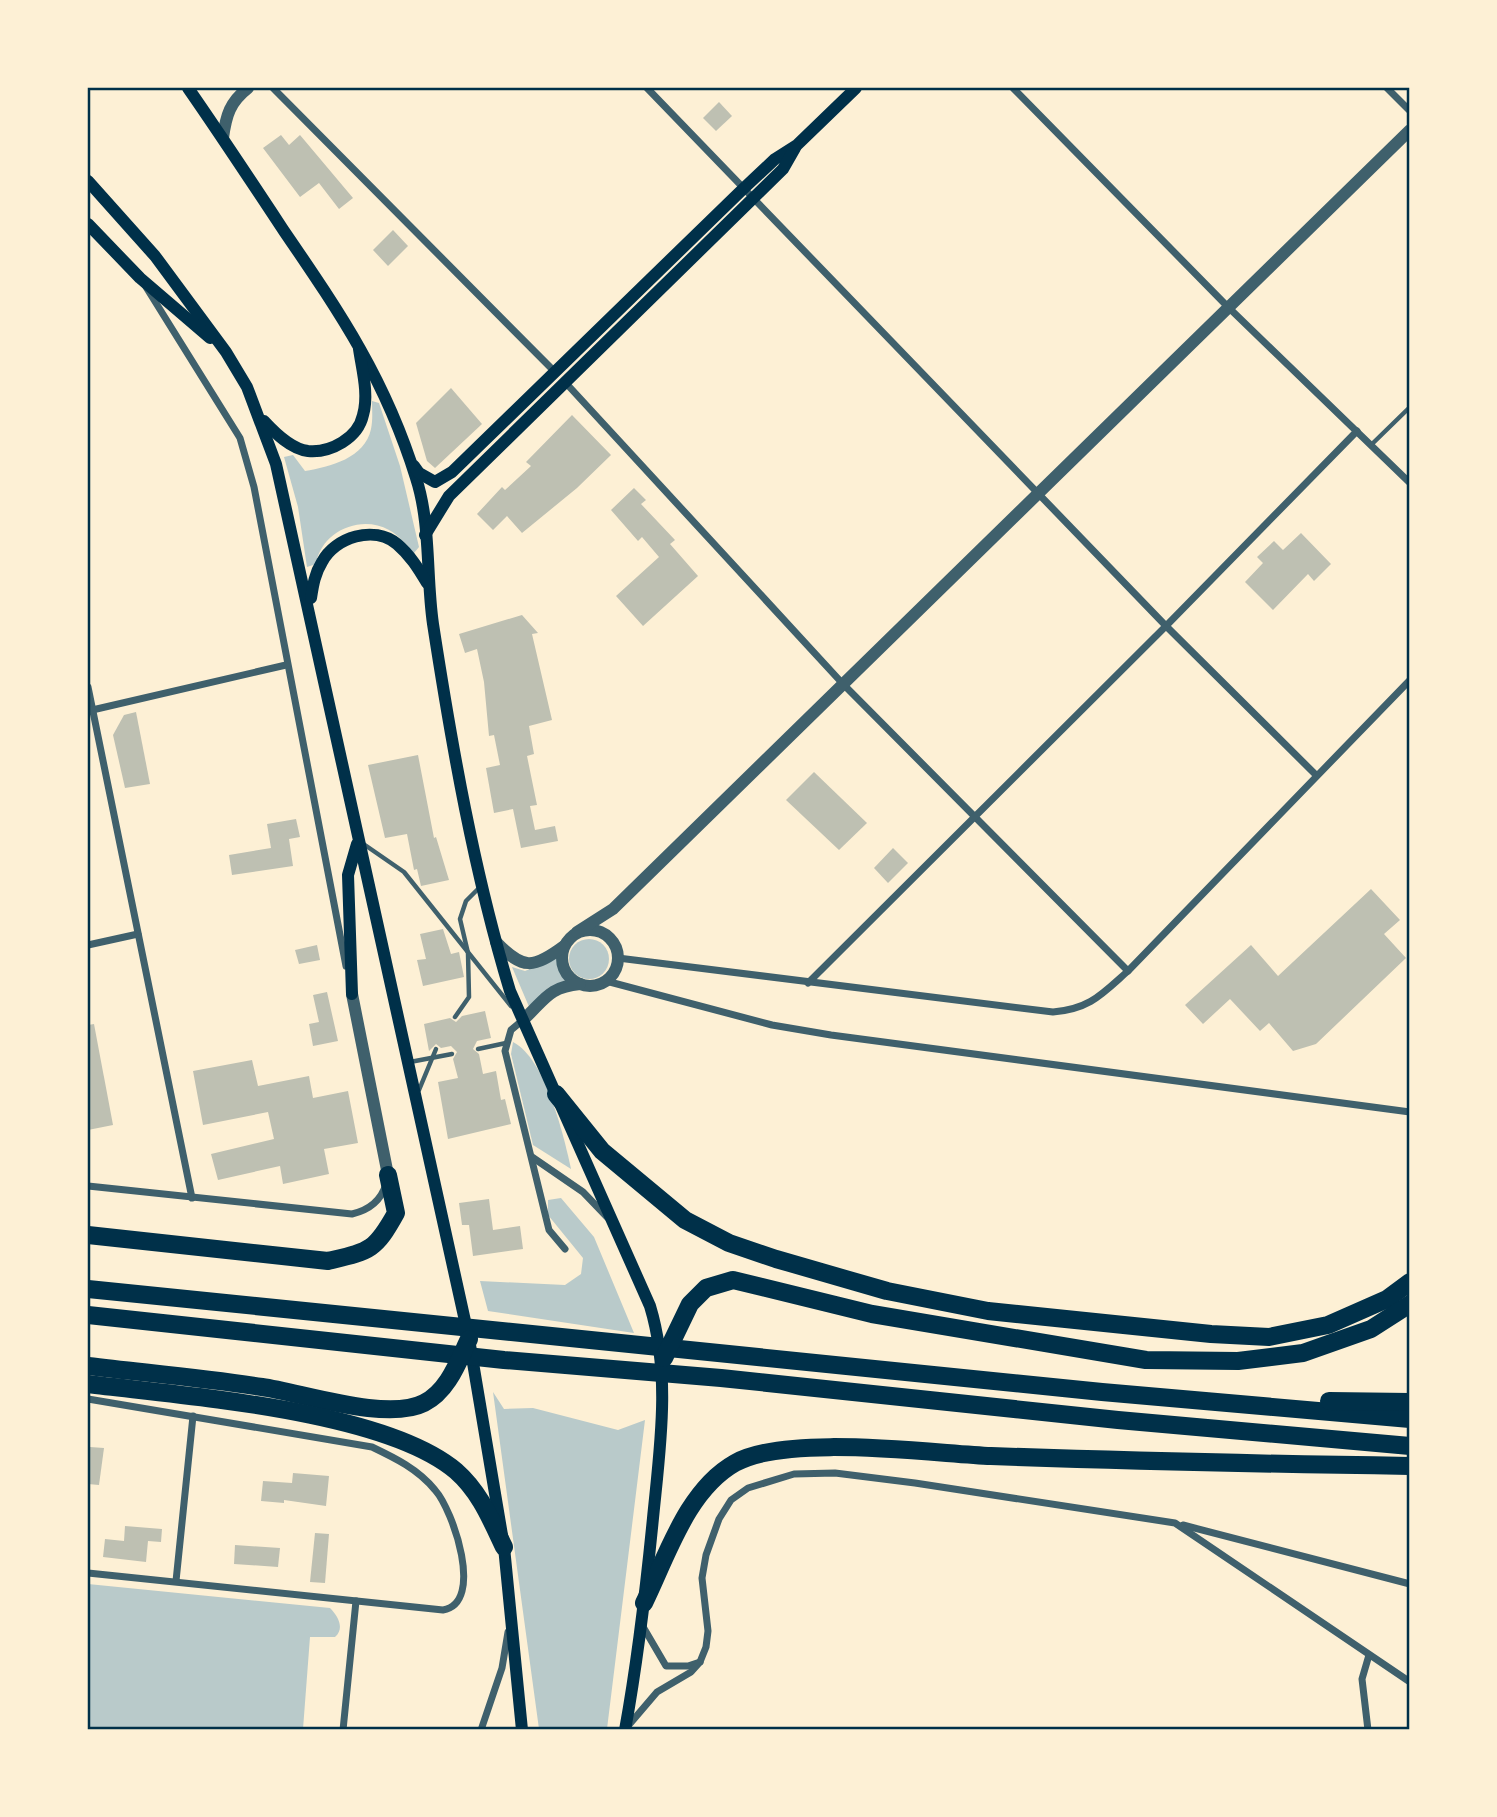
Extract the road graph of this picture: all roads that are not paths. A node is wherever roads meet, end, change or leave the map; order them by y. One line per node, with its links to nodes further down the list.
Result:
1 (188, 88): 10 (main road)
2 (248, 88): 10 (street)
3 (273, 88): 18 (street)
4 (647, 88): 12 (street)
5 (856, 88): 12 (main road)
6 (1013, 88): 15 (street)
7 (1387, 88): 8 (street)
8 (1409, 111)
9 (1409, 130): 15 (street)
10 (223, 138): 16 (main road)
11 (88, 181): 17 (main road)
12 (748, 194): 18 (main road); 19 (main road); 26 (street)
13 (88, 223): 14 (main road)
14 (140, 278): 17 (main road); 31 (street)
15 (1227, 306): 22 (street); 26 (street)
16 (358, 341): 21 (main road); 24 (main road)
17 (226, 352): 21 (main road)
18 (555, 372): 19 (street); 24 (main road)
19 (566, 383): 27 (main road); 33 (street)
20 (1409, 407): 23 (lane)
21 (261, 418): 29 (main road)
22 (1357, 431): 23 (street); 30 (street)
23 (1371, 445): 25 (street)
24 (410, 460): 27 (main road)
25 (1409, 483)
26 (1039, 491): 30 (street); 33 (street)
27 (425, 535): 28 (main road)
28 (428, 586): 29 (main road); 39 (main road)
29 (310, 608): 38 (main road)
30 (1166, 626): 36 (street); 37 (street)
31 (286, 665): 35 (street); 53 (street)
32 (1409, 680): 36 (street)
33 (843, 684): 37 (street); 40 (street)
34 (88, 687): 35 (street)
35 (90, 710): 42 (street)
36 (1316, 775): 49 (street)
37 (973, 818): 49 (street); 51 (street)
38 (358, 840): 47 (lane); 53 (main road); 61 (main road)
39 (482, 885): 44 (main road); 47 (lane)
40 (612, 909): 41 (street); 43 (street)
41 (577, 932): 43 (street); 46 (street)
42 (138, 934): 45 (street); 68 (street)
43 (612, 941): 48 (street)
44 (496, 942): 46 (street); 55 (main road)
45 (88, 945)
46 (564, 946): 52 (street)
47 (468, 953): 54 (lane); 55 (lane)
48 (618, 958): 50 (street); 51 (street)
49 (1128, 971): 51 (street)
50 (606, 981): 52 (street); 64 (street)
51 (808, 983)
52 (580, 984): 55 (street)
53 (352, 994): 66 (street)
54 (455, 1017)
55 (523, 1020): 56 (street); 62 (main road)
56 (506, 1043): 58 (lane); 65 (street)
57 (436, 1049): 60 (lane)
58 (478, 1049)
59 (452, 1054): 60 (lane)
60 (430, 1058): 61 (lane); 63 (lane)
61 (409, 1062): 63 (main road)
62 (556, 1094): 69 (main road); 73 (highway)
63 (416, 1096): 77 (main road)
64 (1409, 1112)
65 (532, 1157): 69 (street); 72 (street)
66 (388, 1175): 68 (street); 71 (highway)
67 (88, 1186): 68 (street)
68 (192, 1198)
69 (612, 1222): 78 (main road)
70 (88, 1225): 71 (highway)
71 (95, 1235)
72 (565, 1250)
73 (1409, 1282)
74 (88, 1289): 81 (highway)
75 (1409, 1304): 78 (highway)
76 (88, 1315): 86 (highway)
77 (469, 1339): 79 (highway); 89 (main road)
78 (662, 1361): 94 (main road)
79 (88, 1366)
80 (88, 1384): 89 (highway)
81 (1102, 1392): 83 (highway); 85 (highway)
82 (88, 1399): 84 (street)
83 (1409, 1402)
84 (193, 1416): 91 (street); 93 (street)
85 (1409, 1419)
86 (1409, 1446)
87 (1409, 1466): 94 (highway)
88 (1175, 1523): 92 (street); 97 (street); 98 (street)
89 (504, 1547): 95 (main road)
90 (88, 1573): 91 (street)
91 (176, 1581): 93 (street)
92 (1409, 1584)
93 (356, 1601): 100 (street)
94 (644, 1603): 96 (main road)
95 (511, 1614): 101 (street); 102 (main road)
96 (642, 1625): 98 (street); 103 (main road)
97 (1369, 1655): 99 (street); 104 (street)
98 (701, 1661): 103 (street)
99 (1409, 1682)
100 (343, 1730)
101 (481, 1730)
102 (522, 1730)
103 (626, 1730)
104 (1367, 1730)

